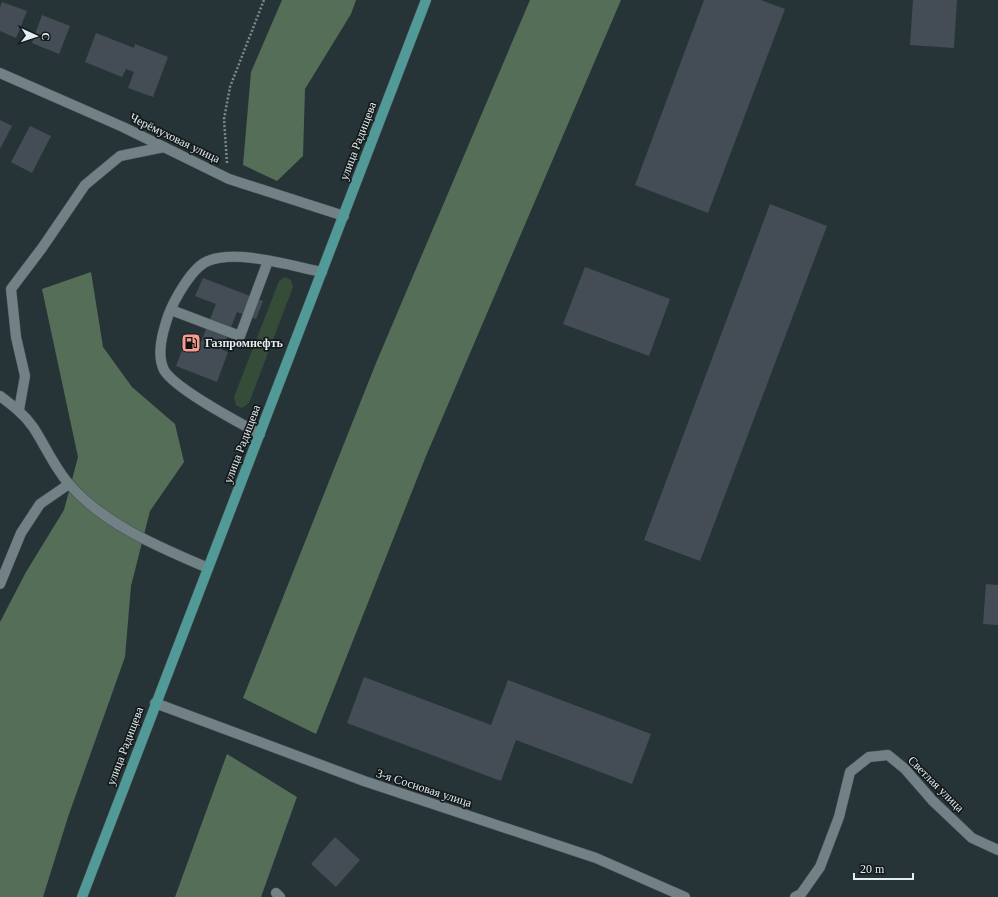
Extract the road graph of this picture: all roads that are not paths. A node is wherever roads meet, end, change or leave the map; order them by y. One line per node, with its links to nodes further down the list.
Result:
1 (426, 0): 4 (main road, улица Радищева)
2 (0, 73): 3 (street, Черёмуховая улица)
3 (164, 148): 4 (street, Черёмуховая улица); 9 (street)
4 (344, 216): 6 (main road, улица Радищева)
5 (268, 261): 6 (street); 7 (street); 7 (street)
6 (322, 272): 10 (main road, улица Радищева)
7 (171, 310): 10 (street)
8 (0, 396): 9 (street)
9 (18, 410): 11 (street)
10 (260, 434): 12 (main road, улица Радищева)
11 (69, 484): 12 (street); 13 (street)
12 (208, 568): 14 (main road, улица Радищева)
13 (0, 584)
14 (155, 703): 16 (main road, улица Радищева); 17 (street, 3-я Сосновая улица)
15 (998, 850): 18 (street, Светлая улица)
16 (82, 897)
17 (685, 897)
18 (795, 897)

